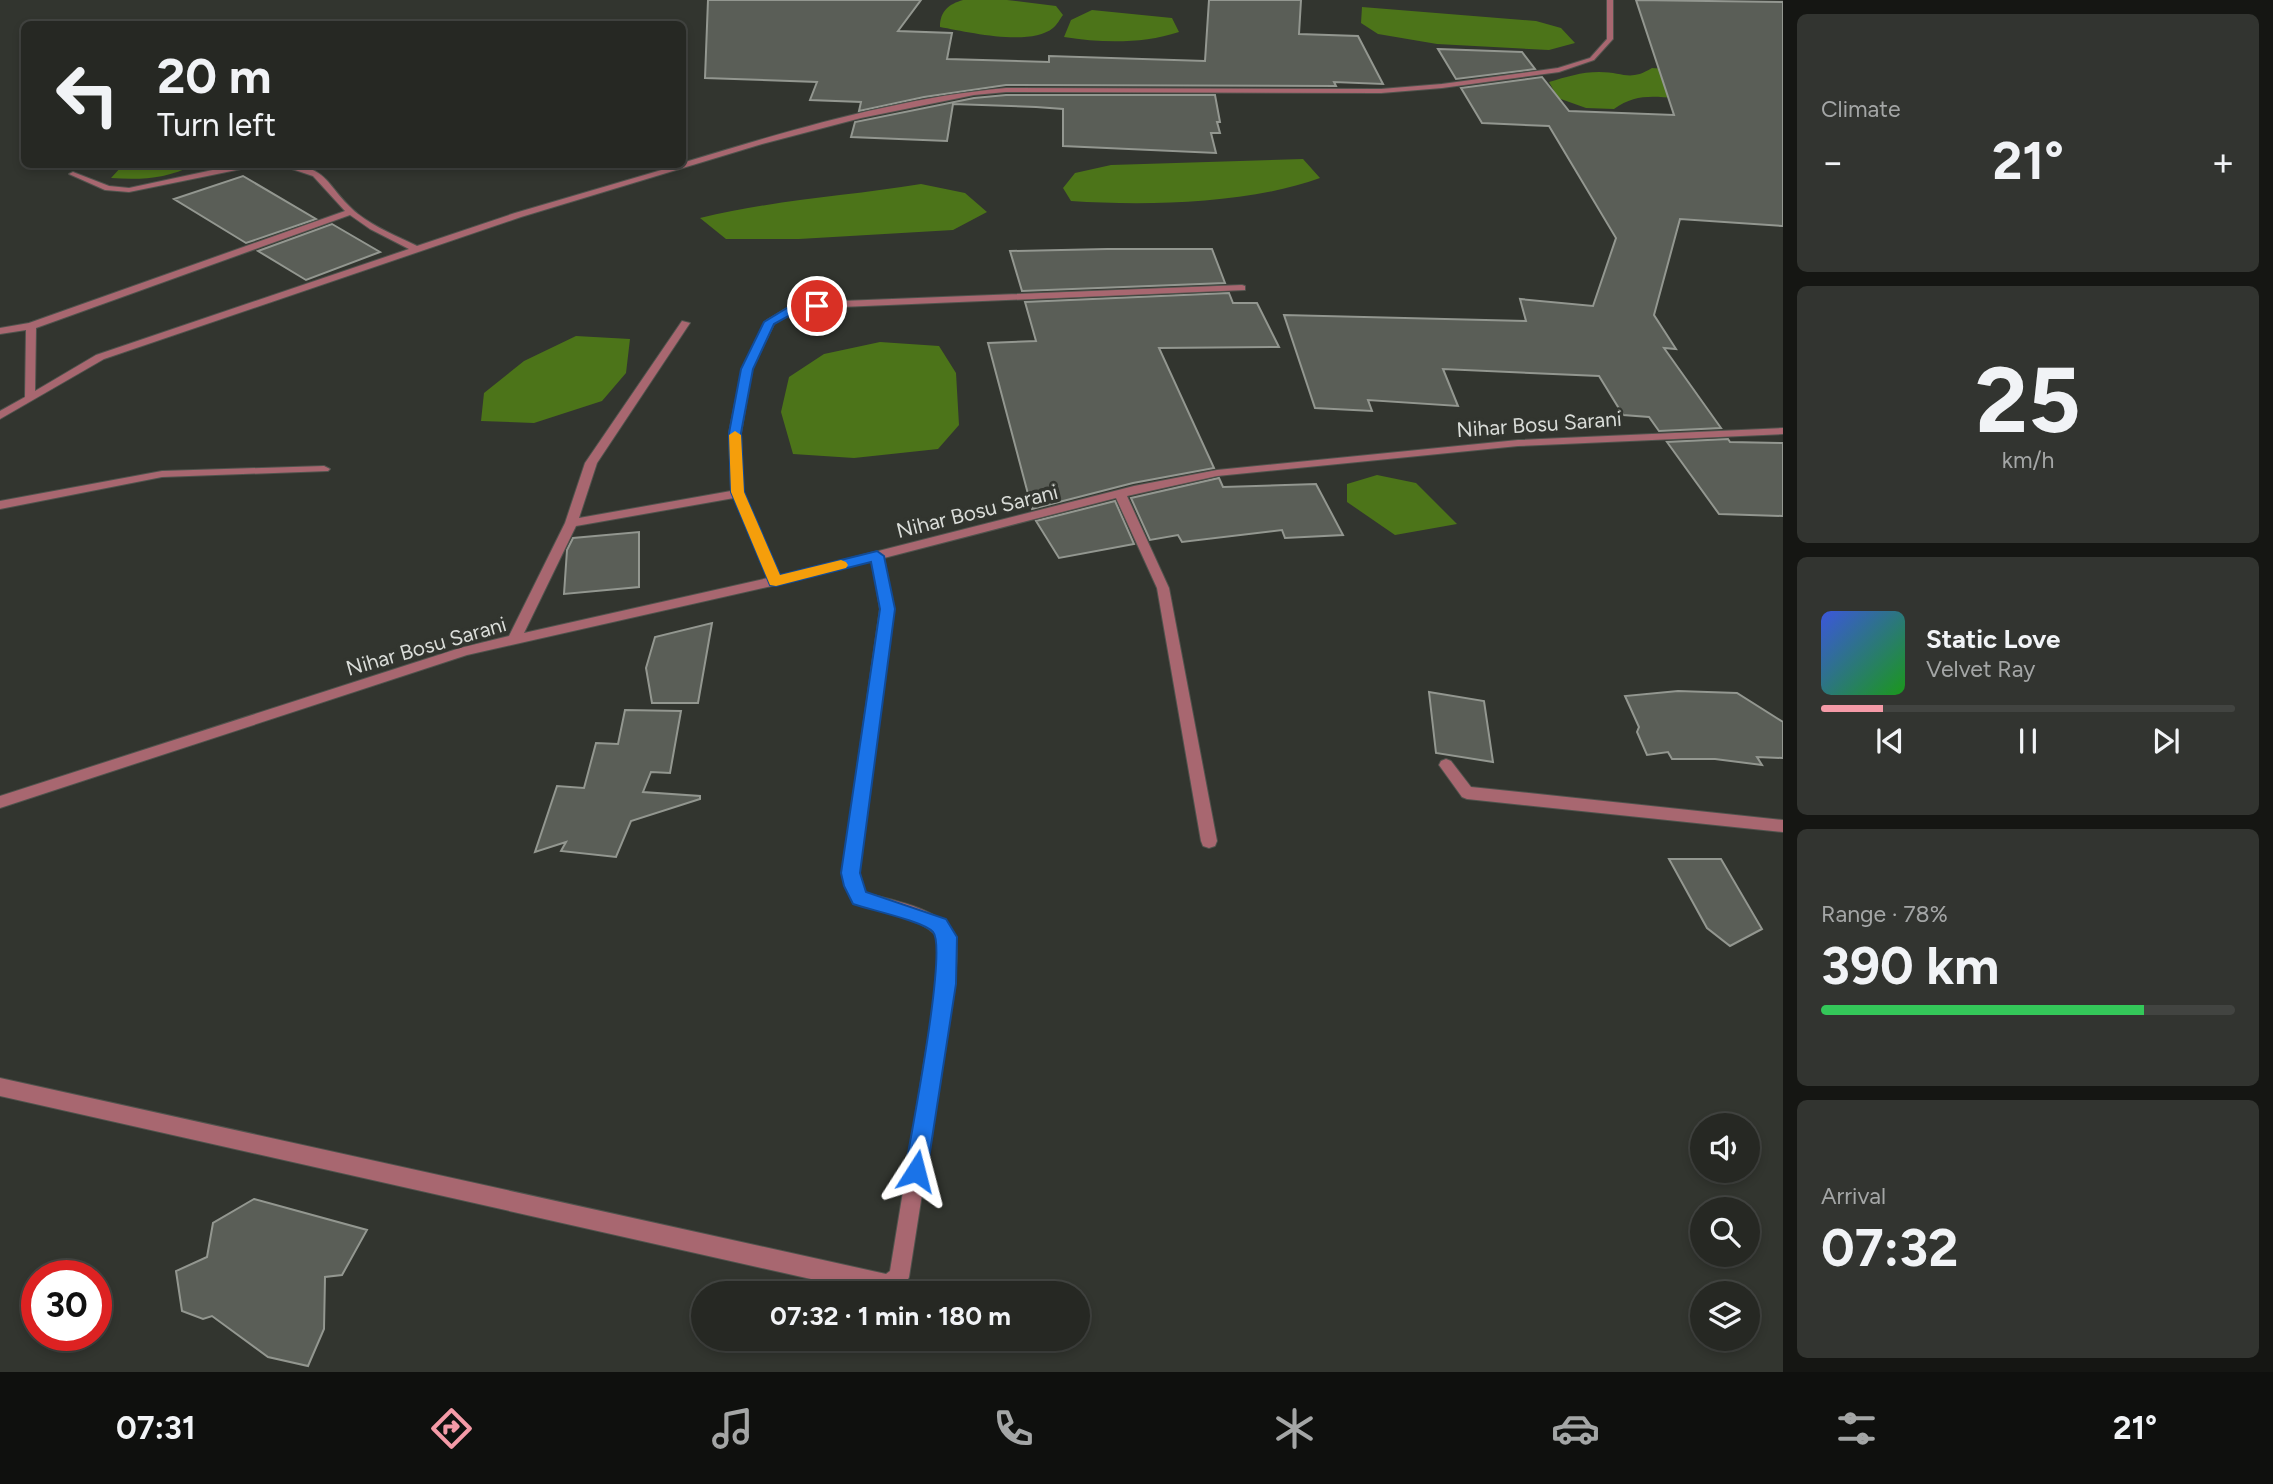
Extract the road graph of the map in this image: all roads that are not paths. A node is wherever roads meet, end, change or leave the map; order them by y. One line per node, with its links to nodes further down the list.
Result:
1 (1610, 0): 2 (street)
2 (686, 164)
3 (231, 168): 6 (street)
4 (306, 168): 7 (street)
5 (673, 168): 8 (street)
6 (73, 174)
7 (351, 212): 8 (street); 11 (street)
8 (417, 250): 13 (street)
9 (1242, 288): 17 (street)
10 (685, 323): 20 (street)
11 (31, 326): 12 (street); 13 (street)
12 (0, 331)
13 (30, 398): 14 (street)
14 (0, 416)
15 (1783, 431): 18 (street, Nihar Bosu Sarani)
16 (324, 469): 19 (street)
17 (737, 492): 20 (street); 22 (street)
18 (1120, 494): 21 (street, Nihar Bosu Sarani); 27 (street)
19 (0, 505)
20 (571, 523): 23 (street)
21 (877, 556): 22 (street, Nihar Bosu Sarani); 28 (street)
22 (776, 581): 23 (street, Nihar Bosu Sarani)
23 (514, 640): 25 (street, Nihar Bosu Sarani)
24 (1446, 765): 26 (street)
25 (0, 802)
26 (1783, 826)
27 (1209, 841)
28 (0, 1087)

